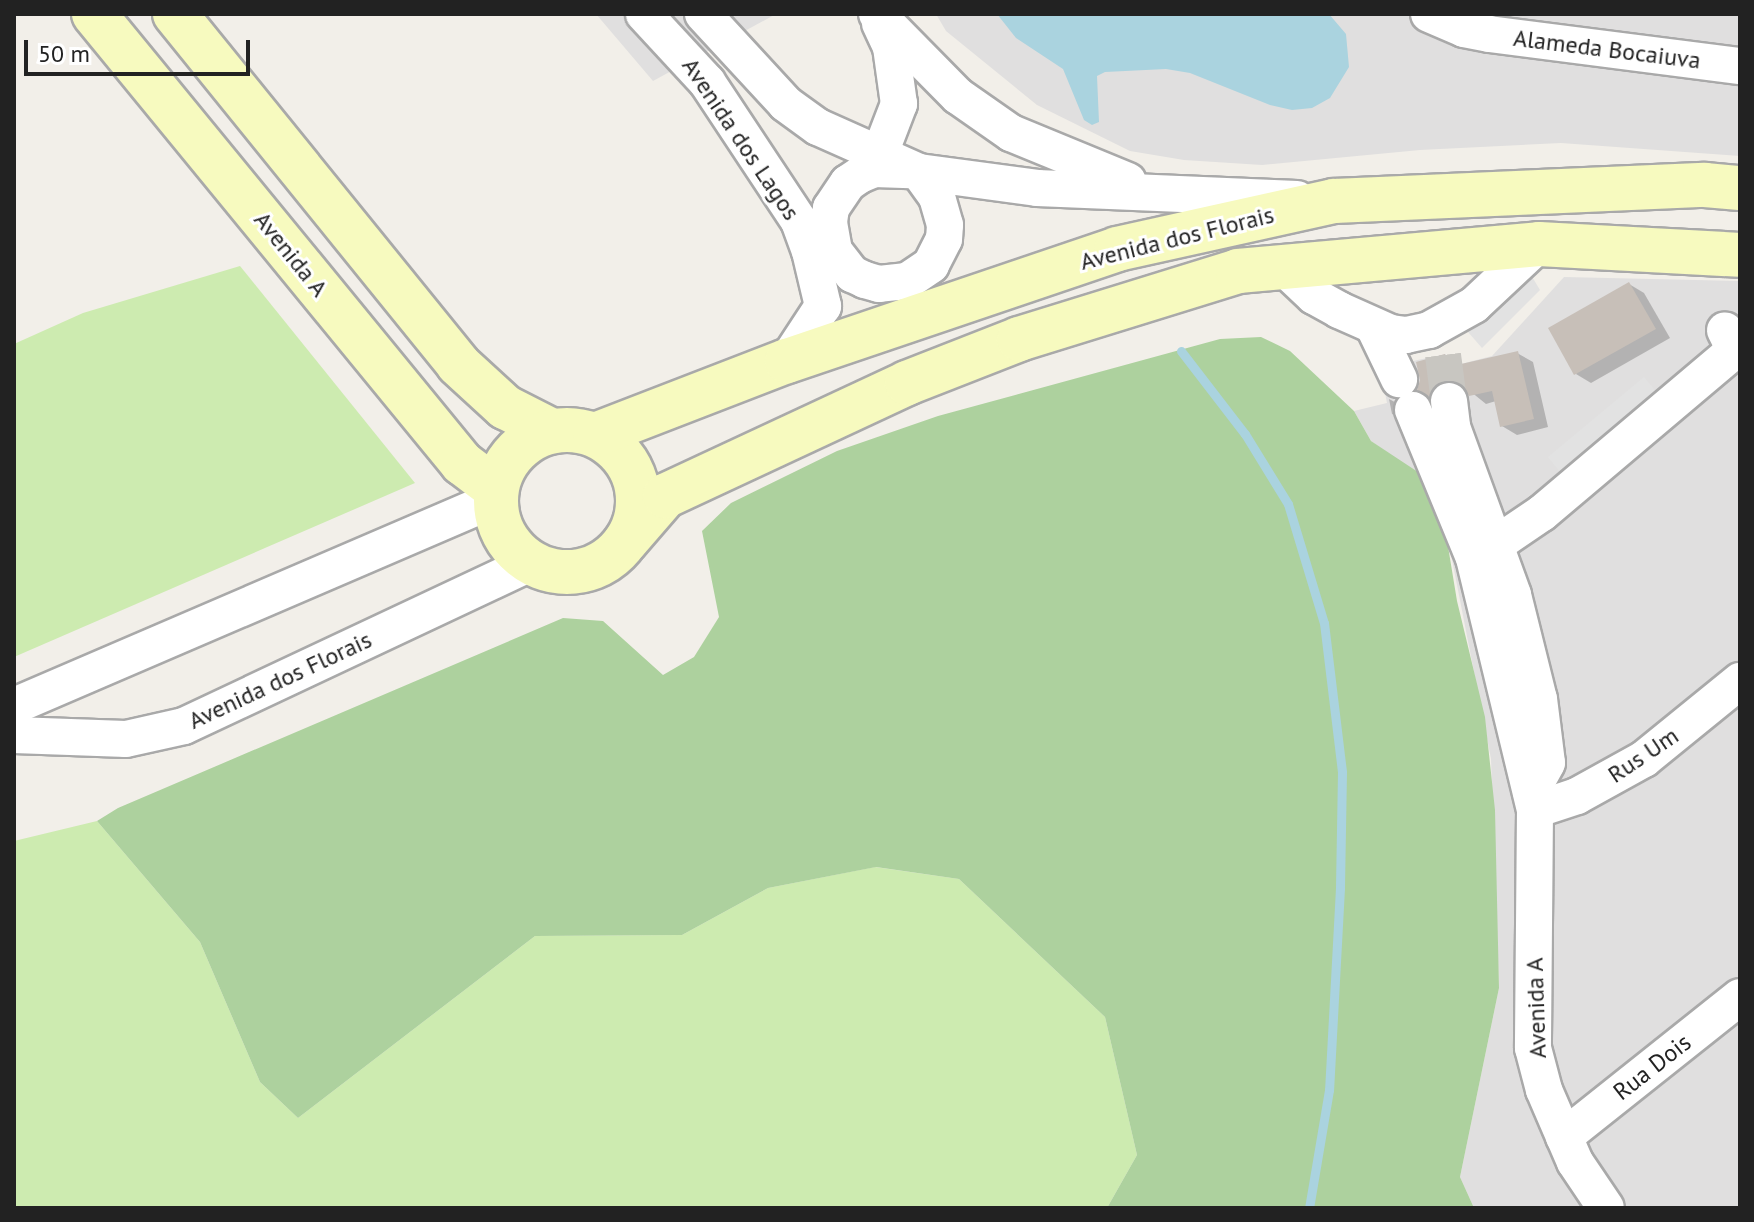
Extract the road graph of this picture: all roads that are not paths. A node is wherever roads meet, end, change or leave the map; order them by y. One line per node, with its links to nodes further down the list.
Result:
1 (94, 14): 27 (street, Avenida A)
2 (175, 14): 25 (street)
3 (644, 14): 9 (street, Avenida dos Lagos)
4 (703, 14): 7 (street)
5 (877, 14): 10 (street); 11 (street)
6 (1429, 14): 8 (street, Alameda Bocaiuva)
7 (744, 61): 9 (street); 12 (street)
8 (1740, 66)
9 (707, 82): 16 (street, Avenida dos Lagos)
10 (958, 96): 11 (street); 14 (street)
11 (896, 119): 12 (street)
12 (896, 166): 14 (street); 18 (street); 18 (street)
13 (1723, 186): 15 (street, Avenida dos Florais); 19 (street)
14 (1230, 196): 15 (street)
15 (1334, 201): 24 (street, Avenida dos Florais)
16 (799, 221): 18 (street); 21 (street, Avenida dos Lagos)
17 (1539, 244): 19 (street, Avenida dos Florais); 20 (street, Avenida dos Florais); 22 (street)
18 (834, 251): 21 (street)
19 (1722, 253)
20 (1282, 266): 22 (street); 28 (street, Avenida dos Florais)
21 (823, 306): 24 (street)
22 (1374, 327): 29 (street)
23 (1725, 330): 29 (street)
24 (787, 361): 26 (street, Avenida dos Florais)
25 (552, 431): 26 (street, Avenida dos Florais); 27 (street)
26 (595, 435): 28 (street)
27 (494, 494): 30 (street); 32 (street)
28 (626, 541): 30 (street, Avenida dos Florais)
29 (1486, 552): 34 (street); 34 (street, Avenida A)
30 (531, 563): 33 (street, Avenida dos Florais)
31 (1740, 681): 34 (street, Rus Um)
32 (14, 706)
33 (14, 735)
34 (1529, 788): 36 (street, Avenida A)
35 (1740, 997): 36 (street, Rua Dois)
36 (1564, 1137): 37 (street, Avenida A)
37 (1606, 1208)

